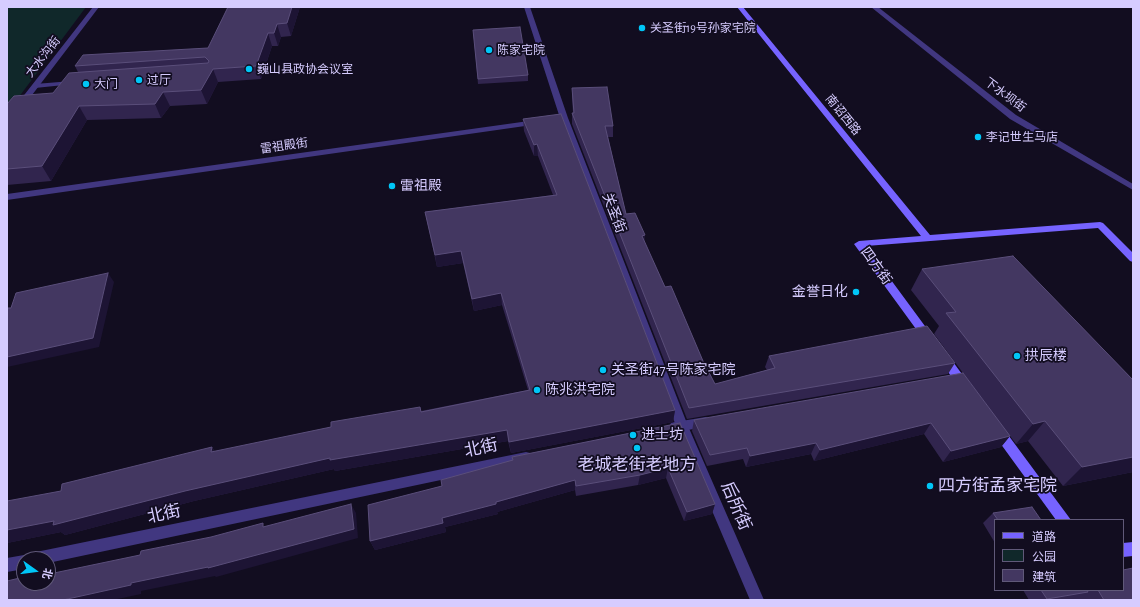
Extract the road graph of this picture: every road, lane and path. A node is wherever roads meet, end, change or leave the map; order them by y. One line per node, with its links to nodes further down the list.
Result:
1 (96, 7): 6 (street, 大水沟街)
2 (527, 7): 7 (street, 关圣街)
3 (740, 7): 11 (main road, 南诏西路)
4 (874, 7): 9 (street, 下水坝街)
5 (82, 83): 6 (street)
6 (35, 86): 8 (street, 大水沟街)
7 (556, 119): 10 (street, 雷祖殿街); 18 (street, 关圣街)
8 (7, 122)
9 (1133, 187)
10 (7, 197)
11 (927, 238): 12 (main road, 四方街); 13 (main road, 四方街)
12 (1133, 259)
13 (959, 378): 14 (street); 15 (main road, 四方街)
14 (944, 381)
15 (968, 390)
16 (720, 420): 18 (street)
17 (991, 421): 21 (main road)
18 (682, 426): 19 (street); 23 (street, 后所街)
19 (661, 430)
20 (540, 454): 22 (street, 北街)
21 (1063, 519)
22 (56, 555)
23 (757, 600)

